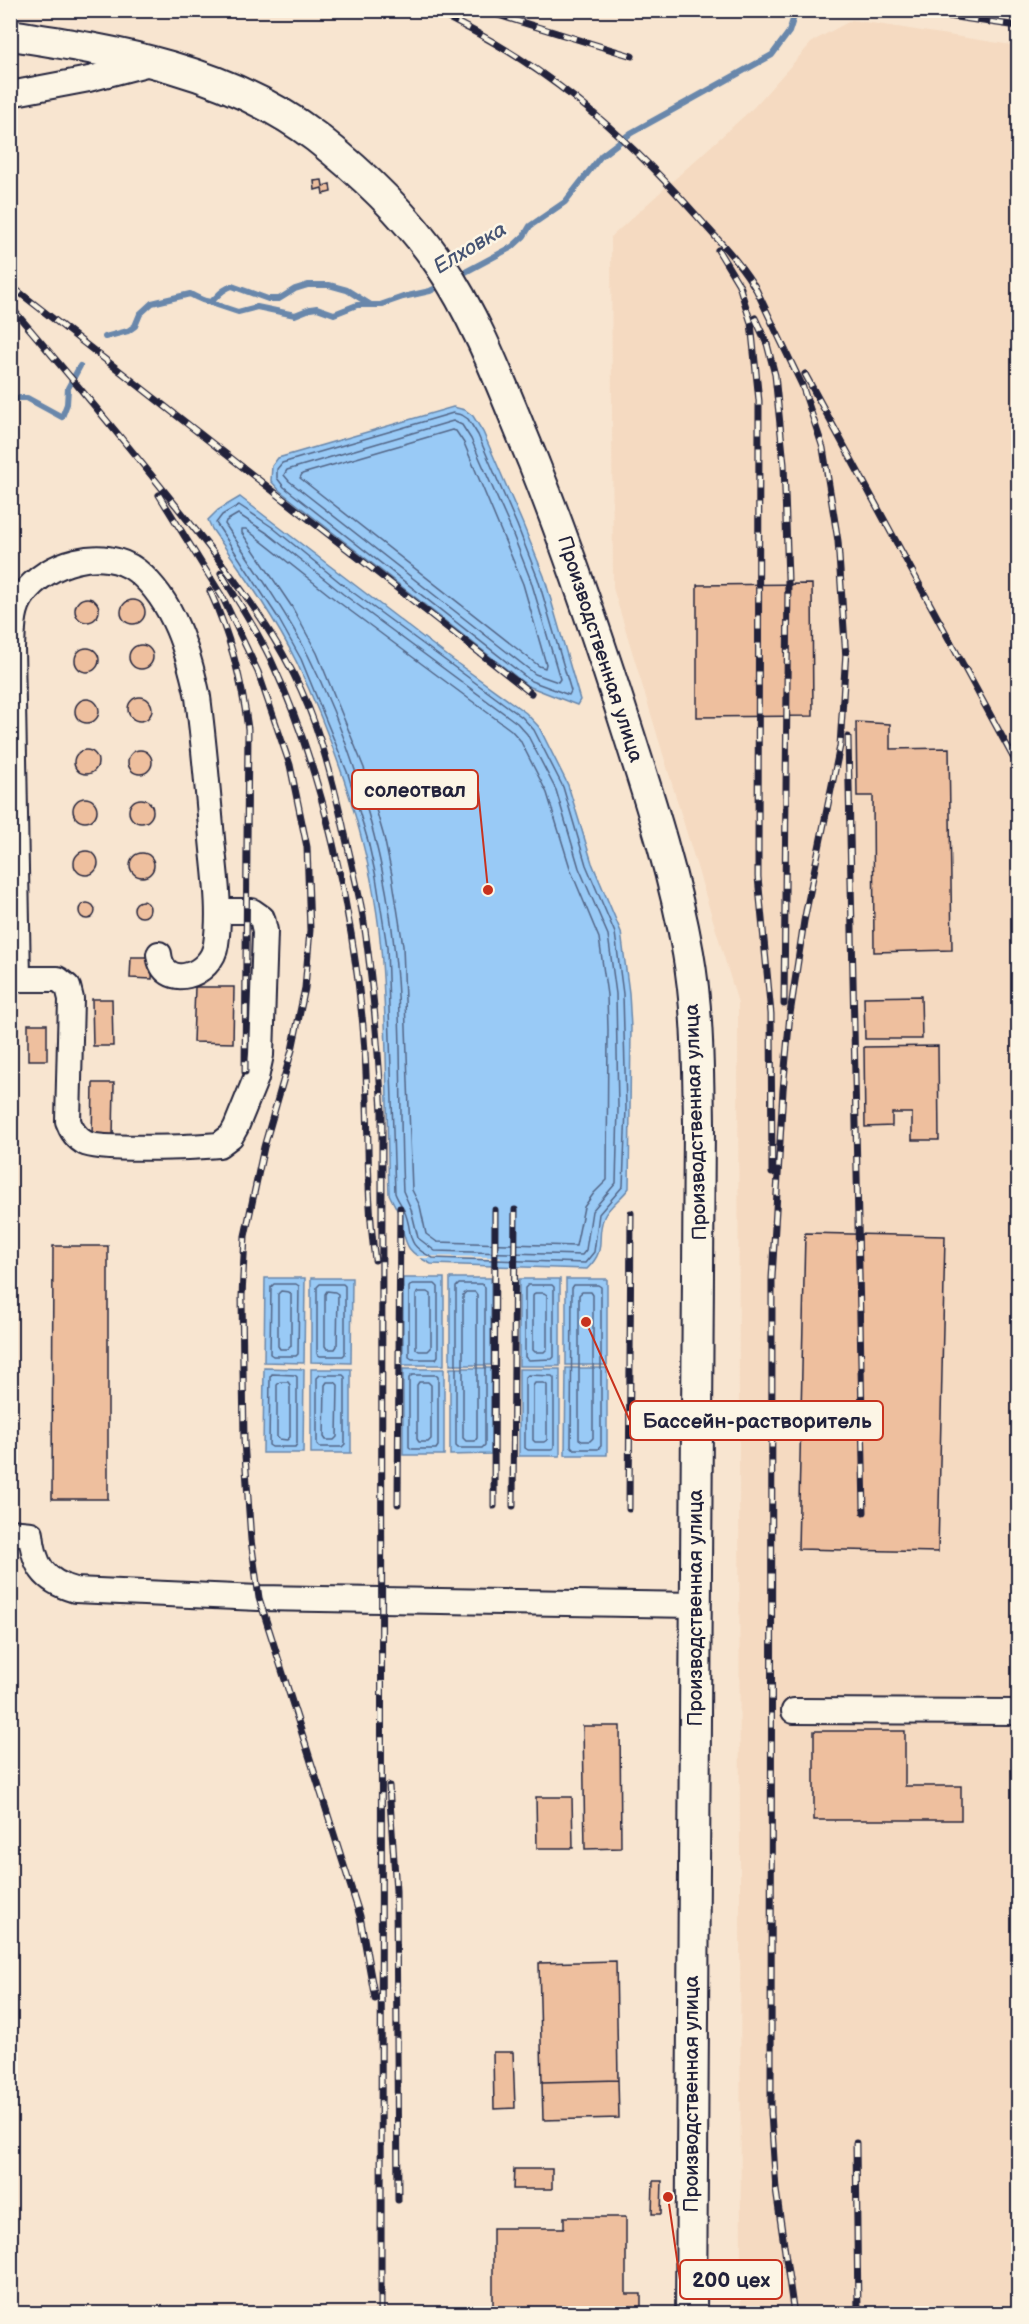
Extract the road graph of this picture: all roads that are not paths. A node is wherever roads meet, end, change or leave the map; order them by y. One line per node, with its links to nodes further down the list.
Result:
1 (10, 35): 2 (main road, Производственная улица)
2 (155, 62): 3 (lane); 8 (main road, Производственная улица)
3 (10, 94)
4 (218, 911): 5 (lane); 6 (lane); 6 (lane)
5 (159, 954)
6 (14, 979)
7 (10, 1532): 8 (lane)
8 (696, 1605): 11 (main road, Производственная улица)
9 (794, 1711): 10 (lane)
10 (1018, 1712)
11 (691, 2313)

